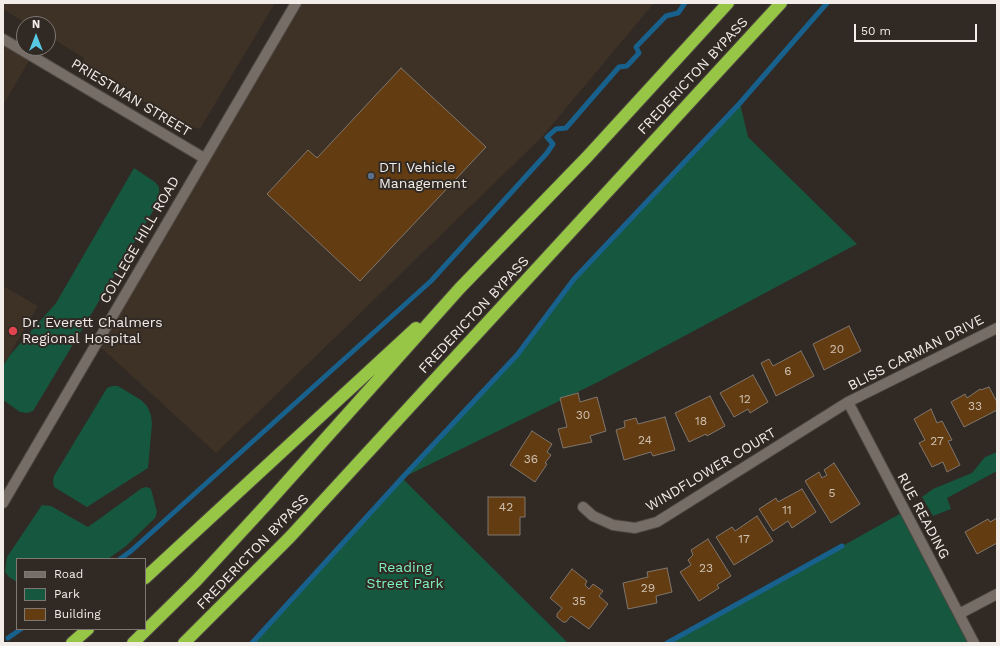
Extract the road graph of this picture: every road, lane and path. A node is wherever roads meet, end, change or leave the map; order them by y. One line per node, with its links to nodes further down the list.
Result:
1 (296, 3): 5 (street, COLLEGE HILL ROAD)
2 (728, 3): 6 (highway, FREDERICTON BYPASS)
3 (781, 3): 17 (highway, FREDERICTON BYPASS)
4 (3, 39): 5 (street, PRIESTMAN STREET)
5 (204, 158): 9 (street, COLLEGE HILL ROAD)
6 (460, 288): 11 (highway); 16 (highway, FREDERICTON BYPASS)
7 (997, 328): 8 (street, BLISS CARMAN DRIVE)
8 (848, 402): 10 (street, WINDFLOWER COURT); 13 (street, RUE READING)
9 (3, 503)
10 (583, 507)
11 (146, 577)
12 (997, 594): 13 (street)
13 (959, 614): 18 (street, RUE READING)
14 (87, 630): 15 (highway)
15 (72, 643)
16 (133, 643)
17 (184, 643)
18 (974, 643)

